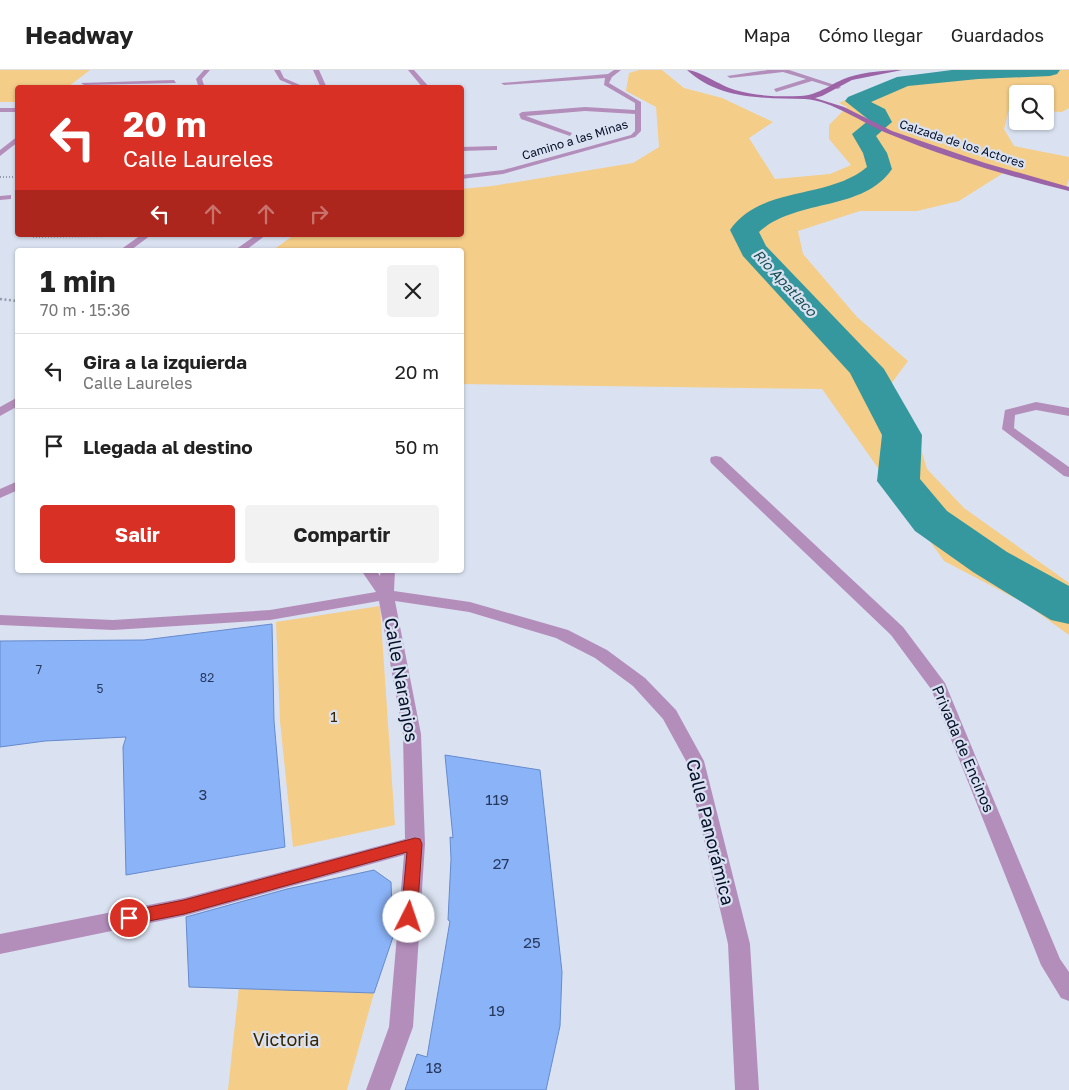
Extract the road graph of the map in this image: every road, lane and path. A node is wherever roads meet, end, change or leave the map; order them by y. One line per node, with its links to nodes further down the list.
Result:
1 (207, 70): 19 (street)
2 (277, 70): 20 (street)
3 (316, 70): 21 (street)
4 (411, 70): 22 (street)
5 (618, 70): 11 (street)
6 (690, 70): 25 (main road)
7 (783, 70): 9 (street); 12 (street)
8 (899, 70): 14 (main road)
9 (799, 73): 13 (street); 14 (street)
10 (91, 76): 15 (street)
11 (609, 76): 17 (street); 28 (street, Camino a las Minas)
12 (730, 76)
13 (810, 80): 23 (street); 24 (street)
14 (850, 80): 23 (main road)
15 (84, 82): 16 (street); 18 (street)
16 (174, 82)
17 (504, 83)
18 (81, 85)
19 (201, 85)
20 (297, 85)
21 (323, 85)
22 (424, 85)
23 (838, 86): 25 (main road)
24 (776, 90)
25 (812, 97): 37 (main road, Calzada de los Actores)
26 (0, 110): 27 (street)
27 (15, 110)
28 (638, 112): 29 (street); 35 (street, Camino a las Minas)
29 (570, 134)
30 (15, 141): 33 (street)
31 (494, 148): 32 (street)
32 (464, 150)
33 (0, 154)
34 (15, 177): 36 (path)
35 (464, 177)
36 (0, 178)
37 (1069, 190)
38 (144, 237): 40 (street)
39 (259, 237): 41 (street)
40 (128, 248)
41 (243, 248)
42 (0, 298): 43 (path)
43 (15, 300)
44 (15, 402): 45 (street)
45 (0, 412)
46 (1069, 412): 48 (street)
47 (716, 460): 57 (street, Privada de Encinos)
48 (1069, 473)
49 (15, 486): 50 (street)
50 (0, 494)
51 (370, 573): 53 (street)
52 (388, 573): 53 (street)
53 (386, 595): 54 (street, Calle Panorámica); 55 (street, Calle Naranjos); 59 (street, Calle Panorámica)
54 (0, 620)
55 (415, 844): 56 (street); 58 (street, Calle Naranjos)
56 (0, 944)
57 (1069, 991)
58 (378, 1090)
59 (747, 1090)

